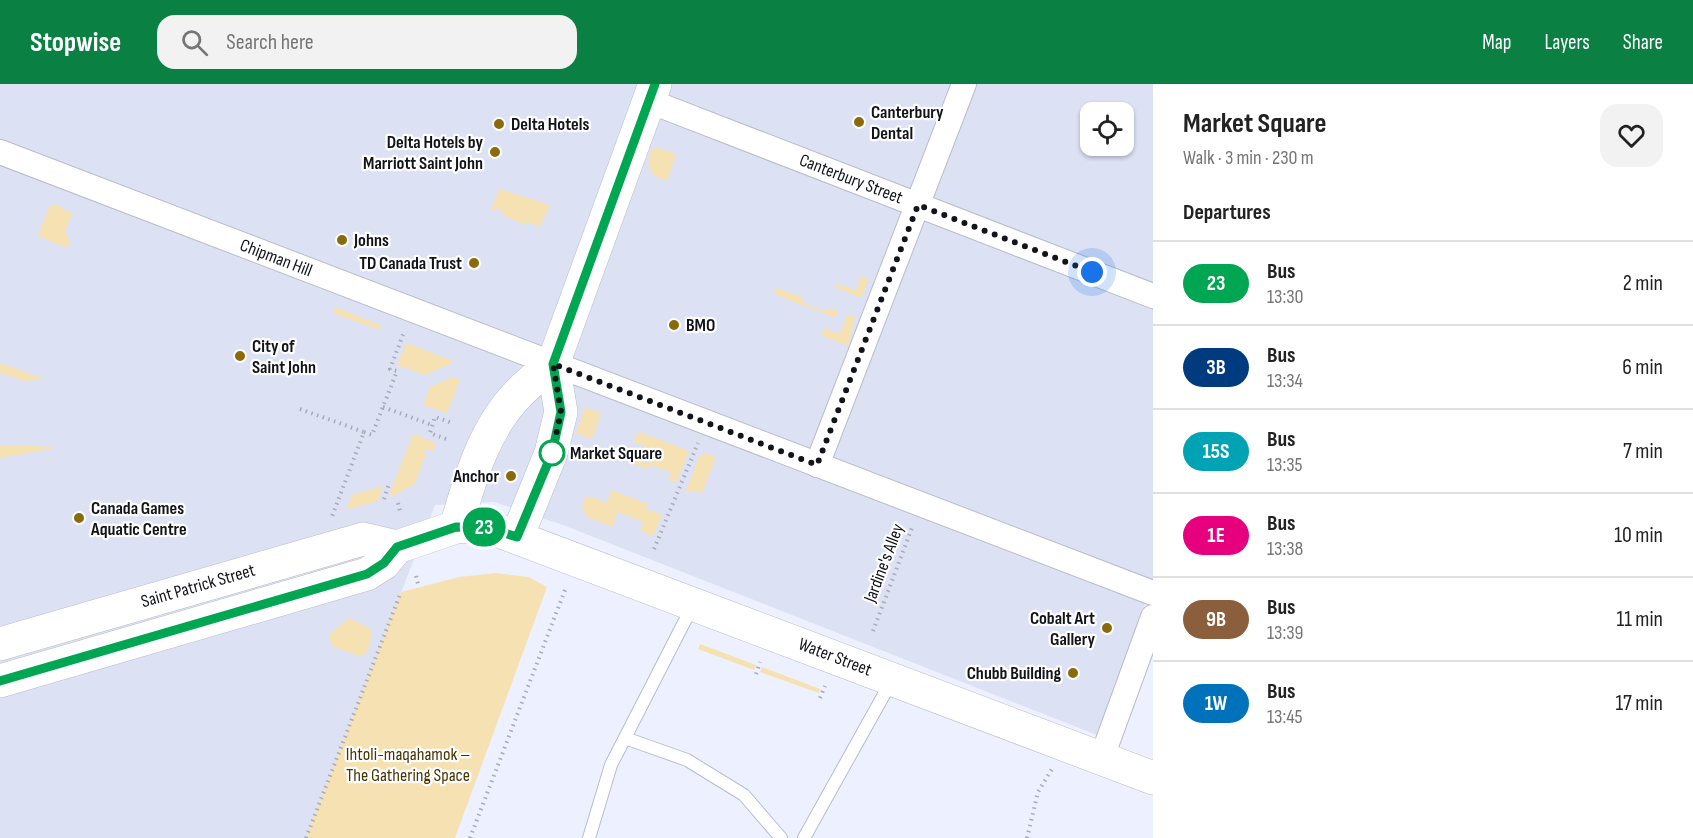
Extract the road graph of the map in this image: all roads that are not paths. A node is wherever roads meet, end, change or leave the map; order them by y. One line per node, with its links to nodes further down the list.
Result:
1 (964, 84): 4 (street)
2 (652, 92): 4 (street, Canterbury Street); 6 (main road)
3 (0, 152): 6 (street, Chipman Hill)
4 (918, 205): 5 (street, Canterbury Street); 7 (street)
5 (1153, 296)
6 (553, 364): 7 (street, Chipman Hill); 8 (main road); 9 (main road)
7 (817, 465): 11 (street, Chipman Hill)
8 (456, 527): 9 (main road); 10 (main road, Saint Patrick Street)
9 (517, 537): 12 (main road, Water Street)
10 (397, 547): 14 (main road, Saint Patrick Street); 16 (main road, Saint Patrick Street)
11 (1153, 593)
12 (693, 604): 15 (main road, Water Street); 17 (lane)
13 (1153, 617): 18 (street)
14 (0, 644)
15 (893, 678): 18 (main road, Water Street); 22 (lane)
16 (0, 681)
17 (625, 738): 20 (lane); 21 (lane)
18 (1102, 757): 19 (main road, Water Street)
19 (1153, 778)
20 (589, 838)
21 (781, 838)
22 (804, 838)

